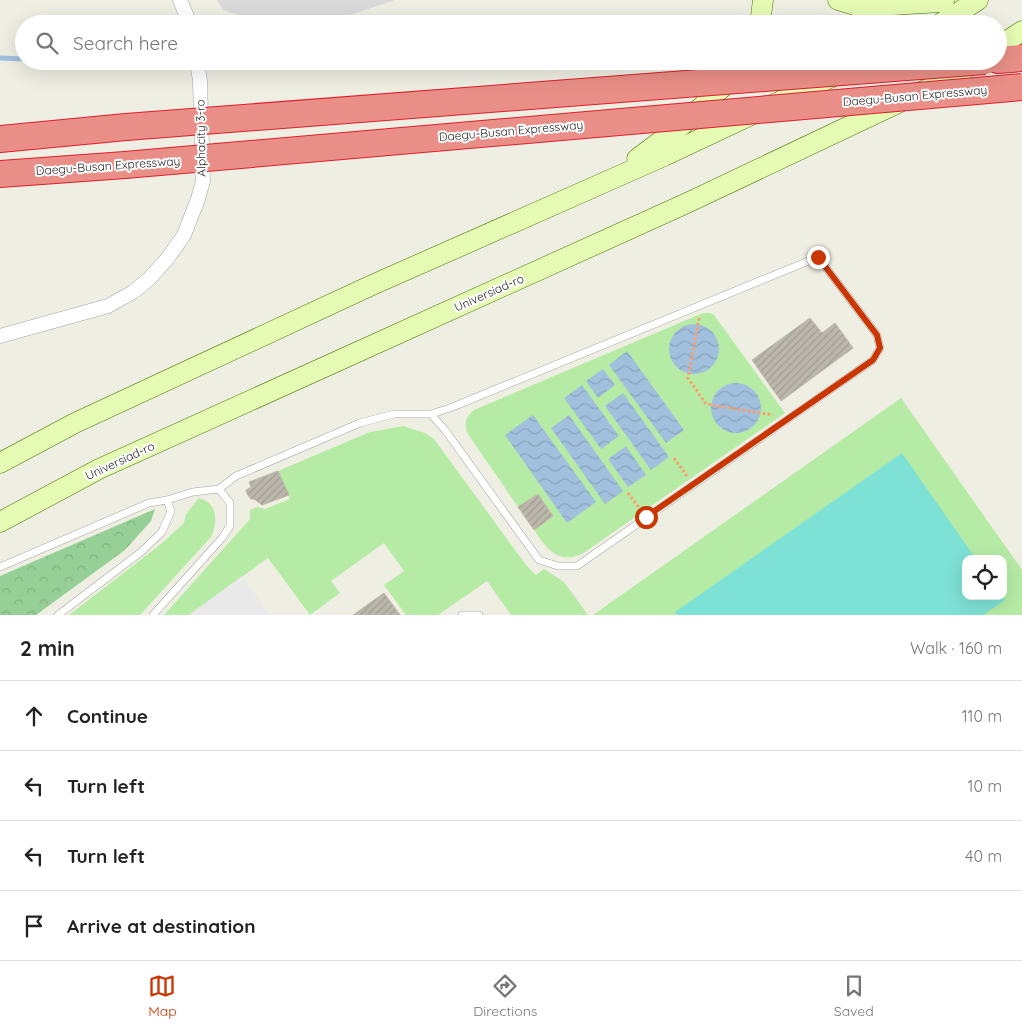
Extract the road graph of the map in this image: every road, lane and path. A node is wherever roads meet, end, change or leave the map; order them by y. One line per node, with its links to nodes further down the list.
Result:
1 (180, 0): 6 (street)
2 (763, 0): 7 (main road)
3 (838, 0): 4 (main road)
4 (944, 0)
5 (978, 0): 8 (main road)
6 (186, 15)
7 (761, 15)
8 (954, 15)
9 (1022, 31): 10 (main road)
10 (1007, 40)
11 (1022, 58): 12 (highway)
12 (1007, 59)
13 (198, 70): 23 (street, Alphacity 3-ro)
14 (735, 70): 21 (main road)
15 (846, 70): 21 (main road)
16 (868, 70): 19 (highway, bridge)
17 (963, 70): 33 (main road, Universiad-ro)
18 (1022, 87): 20 (highway, Daegu-Busan Expressway, bridge)
19 (0, 139)
20 (0, 174)
21 (611, 179): 27 (main road)
22 (698, 325): 24 (path)
23 (0, 336)
24 (760, 413)
25 (431, 414): 28 (lane); 29 (lane); 32 (lane)
26 (674, 458): 28 (path)
27 (0, 463)
28 (693, 485): 32 (lane)
29 (219, 489): 31 (lane); 36 (lane)
30 (628, 493): 32 (path)
31 (167, 500): 34 (lane); 35 (lane)
32 (646, 517)
33 (0, 522)
34 (0, 567)
35 (58, 615)
36 (153, 615)
37 (462, 615): 38 (lane)
38 (479, 615)

